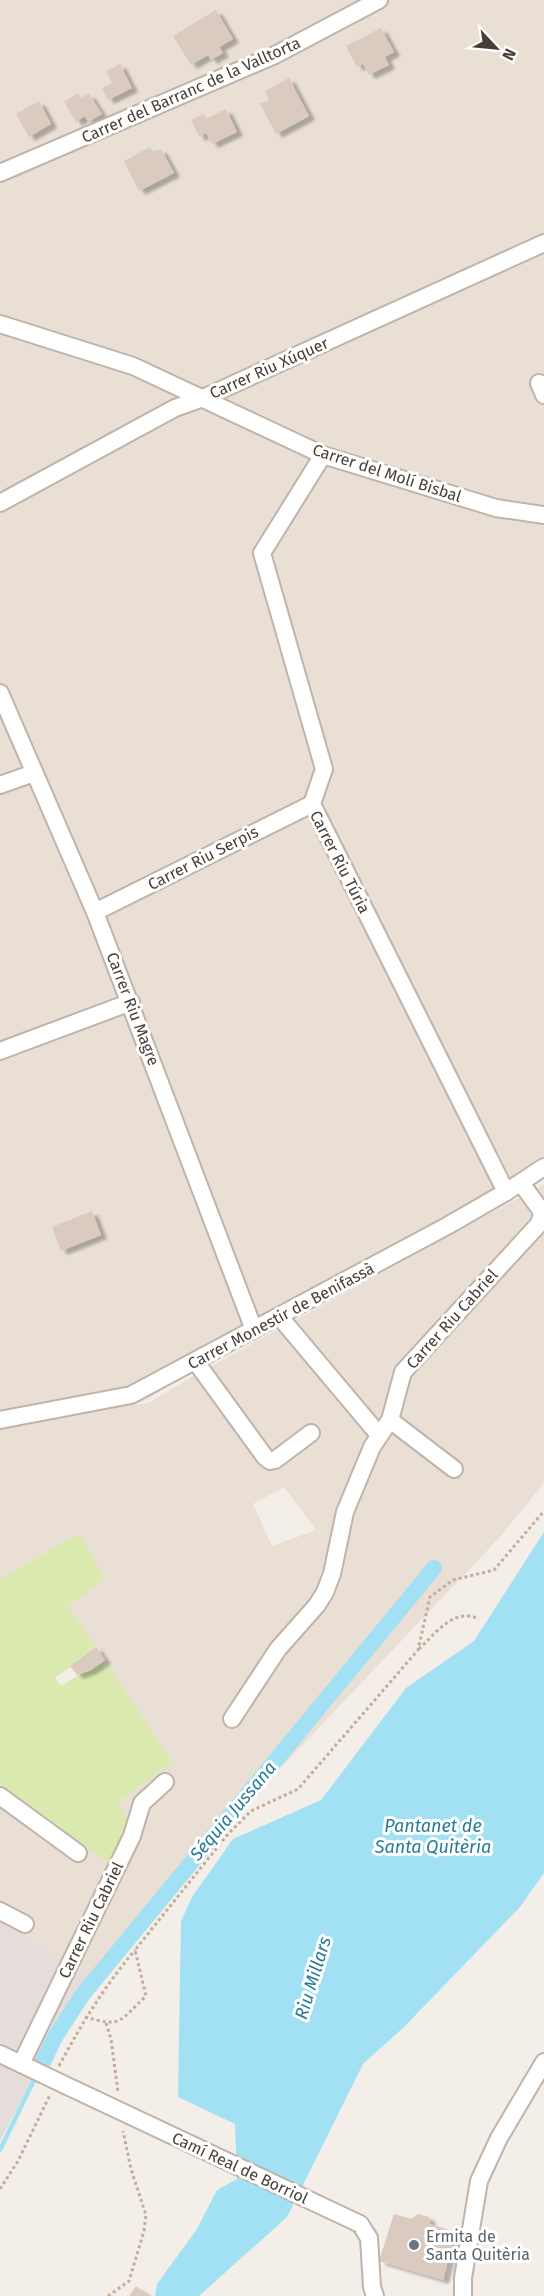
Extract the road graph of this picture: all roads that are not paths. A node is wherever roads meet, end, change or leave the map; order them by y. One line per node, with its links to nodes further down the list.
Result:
1 (379, 0): 2 (street, Carrer del Barranc de la Valltorta)
2 (0, 173)
3 (544, 243): 5 (street, Carrer Riu Xúquer)
4 (0, 324): 5 (street, Carrer del Molí Bisbal)
5 (203, 398): 6 (street, Carrer del Molí Bisbal); 7 (street, Carrer Riu Xúquer)
6 (323, 455): 8 (street, Carrer del Molí Bisbal); 12 (street, Carrer Riu Túria)
7 (0, 503)
8 (544, 515)
9 (0, 693): 10 (street, Carrer Riu Magre)
10 (34, 773): 11 (street); 13 (street, Carrer Riu Magre)
11 (0, 785)
12 (312, 804): 13 (street, Carrer Riu Serpis); 18 (street, Carrer Riu Túria)
13 (95, 912): 14 (street, Carrer Riu Magre)
14 (130, 1002): 15 (street); 20 (street, Carrer Riu Magre)
15 (0, 1051)
16 (544, 1167): 17 (street, Carrer Monestir de Benifassà)
17 (521, 1183): 18 (street, Carrer Monestir de Benifassà); 23 (street, Carrer Riu Cabriel)
18 (506, 1192): 19 (street, Carrer Monestir de Benifassà)
19 (279, 1316): 20 (street, Carrer Monestir de Benifassà); 25 (street)
20 (254, 1330): 21 (street, Carrer Monestir de Benifassà)
21 (196, 1362): 22 (street, Carrer Monestir de Benifassà); 24 (street)
22 (0, 1420)
23 (390, 1420): 25 (street, Carrer Riu Cabriel); 26 (street)
24 (311, 1433)
25 (379, 1435): 27 (street, Carrer Riu Cabriel)
26 (454, 1469)
27 (232, 1719)
28 (165, 1782): 35 (street, Carrer Riu Cabriel)
29 (0, 1796): 30 (street)
30 (78, 1853)
31 (0, 1911): 32 (street)
32 (25, 1924)
33 (0, 2054): 35 (street, Camí Real de Borriol)
34 (544, 2062): 36 (street)
35 (21, 2064): 37 (street, Camí Real de Borriol, bridge)
36 (463, 2278): 38 (street); 39 (street)
37 (375, 2296)
38 (450, 2296)
39 (463, 2296)

